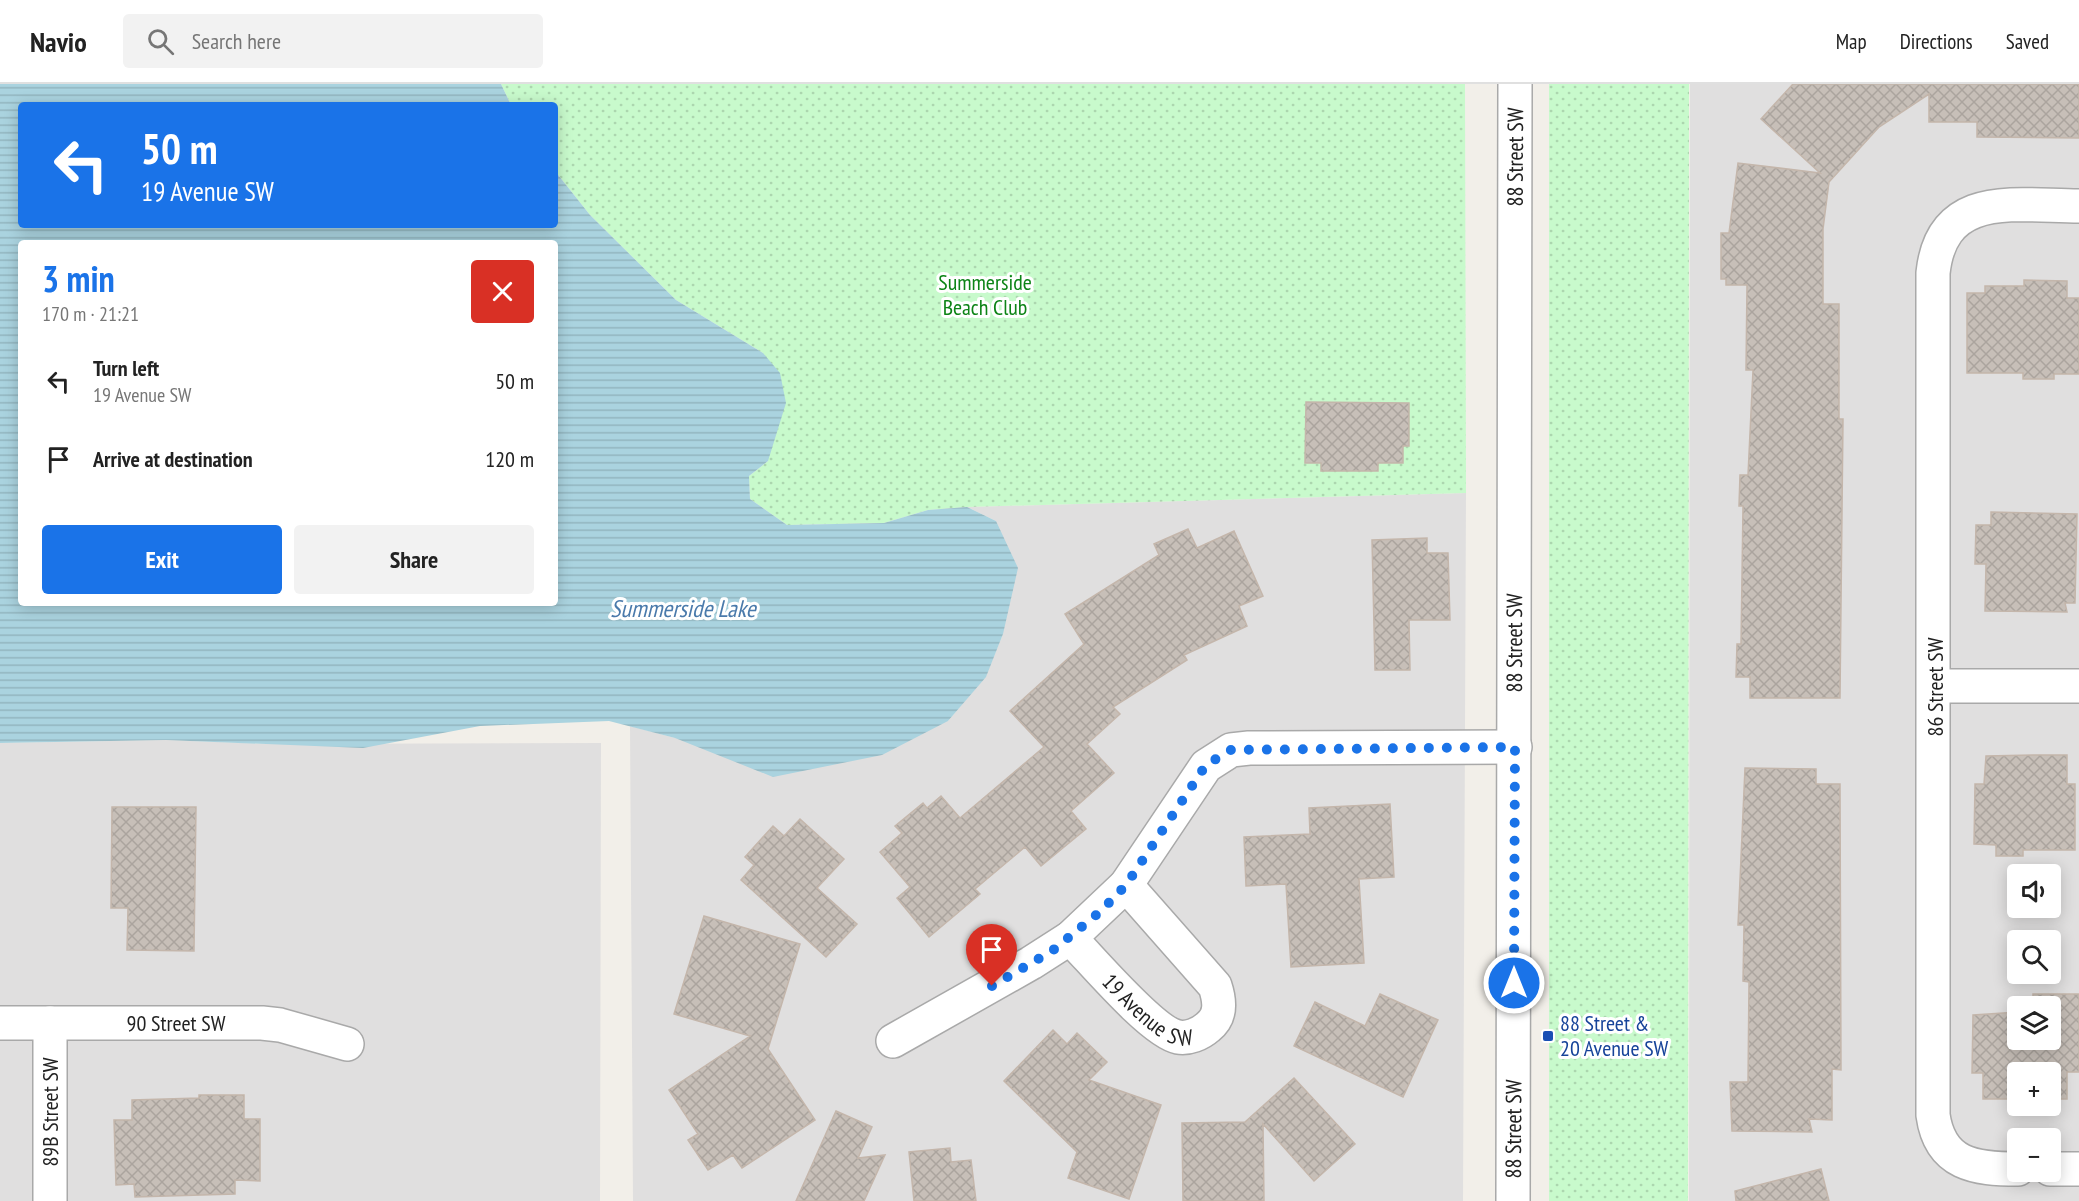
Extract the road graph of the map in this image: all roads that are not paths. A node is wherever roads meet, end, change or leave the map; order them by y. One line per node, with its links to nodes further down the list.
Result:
1 (1515, 84): 5 (street, 88 Street SW)
2 (2079, 206): 3 (street, 86 Street SW)
3 (1935, 686): 4 (street); 12 (street, 86 Street SW)
4 (2079, 686)
5 (1515, 747): 6 (street); 16 (street, 88 Street SW)
6 (1126, 885): 7 (street); 7 (street, 19 Avenue SW)
7 (1070, 938): 10 (street)
8 (0, 1023): 9 (street, 90 Street SW)
9 (50, 1023): 11 (street, 90 Street SW); 15 (street, 89B Street SW)
10 (893, 1041)
11 (347, 1044)
12 (2007, 1169)
13 (2061, 1169): 14 (street)
14 (2079, 1169)
15 (50, 1201)
16 (1513, 1201)

